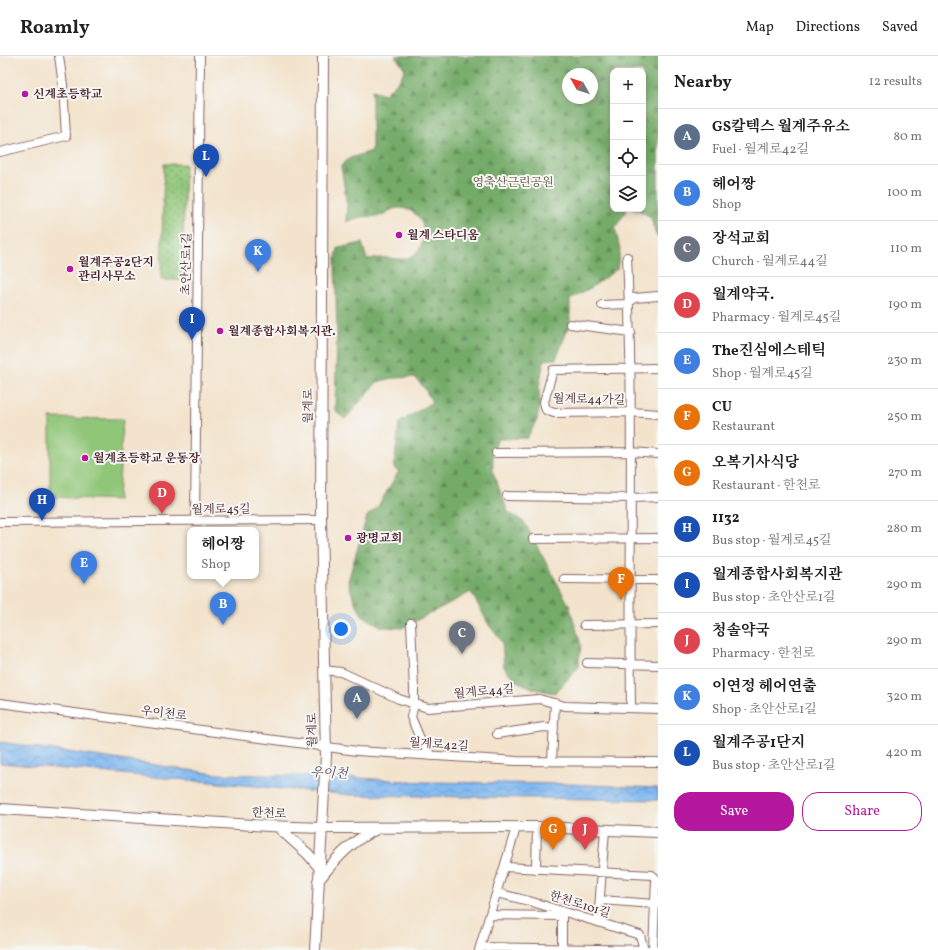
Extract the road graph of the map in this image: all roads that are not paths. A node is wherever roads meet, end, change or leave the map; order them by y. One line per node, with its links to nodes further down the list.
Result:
1 (59, 56): 4 (street)
2 (200, 56): 22 (street, 초안산로1길)
3 (323, 56): 21 (main road, 월계로)
4 (0, 152)
5 (627, 257): 7 (street, 월계로44가길)
6 (658, 296): 7 (street)
7 (629, 303): 8 (street); 10 (street, 월계로44가길)
8 (602, 305)
9 (570, 324): 10 (street)
10 (631, 332): 12 (street, 월계로44가길)
11 (658, 368): 12 (street)
12 (631, 369): 13 (street, 월계로44가길); 13 (street, 월계로44가길)
13 (631, 412): 14 (street); 15 (street, 월계로44가길)
14 (658, 414)
15 (631, 452): 16 (street); 17 (street); 20 (street, 월계로44가길)
16 (496, 453)
17 (658, 454)
18 (507, 496): 20 (street)
19 (658, 497): 20 (street)
20 (631, 498): 24 (street, 월계로44가길)
21 (321, 520): 22 (street, 월계로45길); 37 (main road, 월계로)
22 (195, 521): 23 (street, 월계로45길)
23 (0, 522)
24 (631, 538): 25 (street); 26 (street); 28 (street, 월계로44가길)
25 (658, 538)
26 (533, 539)
27 (564, 579): 28 (street)
28 (631, 580): 29 (street); 31 (street, 월계로44가길)
29 (658, 580)
30 (411, 623): 40 (street)
31 (630, 624): 32 (street); 33 (street); 35 (street, 월계로44가길)
32 (658, 624)
33 (584, 625)
34 (587, 663): 35 (street)
35 (630, 664): 36 (street); 41 (street, 월계로44가길)
36 (658, 665)
37 (324, 670): 40 (street, 월계로44길); 45 (main road, 월계로)
38 (0, 703): 45 (street, 우이천로)
39 (555, 703): 40 (street, 월계로44길); 41 (street, 월계로44길); 43 (street)
40 (414, 704): 46 (street)
41 (631, 708): 42 (street, 월계로44길)
42 (658, 709)
43 (554, 728): 44 (street); 47 (street)
44 (497, 734)
45 (325, 751): 46 (street, 월계로42길); 52 (main road, 월계로)
46 (431, 756): 47 (street, 월계로42길)
47 (552, 761): 48 (street, 월계로42길)
48 (658, 762)
49 (0, 808): 50 (main road, 한천로)
50 (278, 826): 52 (main road, 한천로); 57 (main road)
51 (537, 827): 54 (main road, 한천로); 55 (main road, 한천로); 59 (street)
52 (321, 828): 53 (main road, 한천로); 57 (main road)
53 (378, 828): 54 (main road, 한천로); 62 (main road)
54 (516, 828): 58 (street)
55 (605, 830): 56 (main road, 한천로); 60 (street)
56 (658, 832)
57 (319, 867): 62 (main road)
58 (505, 867): 59 (street); 63 (street)
59 (536, 869): 60 (street)
60 (602, 873): 61 (street); 64 (street)
61 (657, 879): 65 (street)
62 (318, 881): 71 (main road)
63 (497, 894): 66 (street, 한천로101길); 67 (street)
64 (600, 900): 65 (street); 68 (street)
65 (655, 904): 74 (street)
66 (562, 913): 67 (street, 한천로101길); 68 (street, 한천로101길); 72 (street)
67 (490, 915): 69 (street)
68 (598, 922): 73 (street, 한천로101길)
69 (480, 949): 70 (street)
70 (531, 949): 72 (street)
71 (315, 950)
72 (562, 950): 73 (street)
73 (644, 950): 74 (street)
74 (653, 950): 75 (street)
75 (658, 950)

